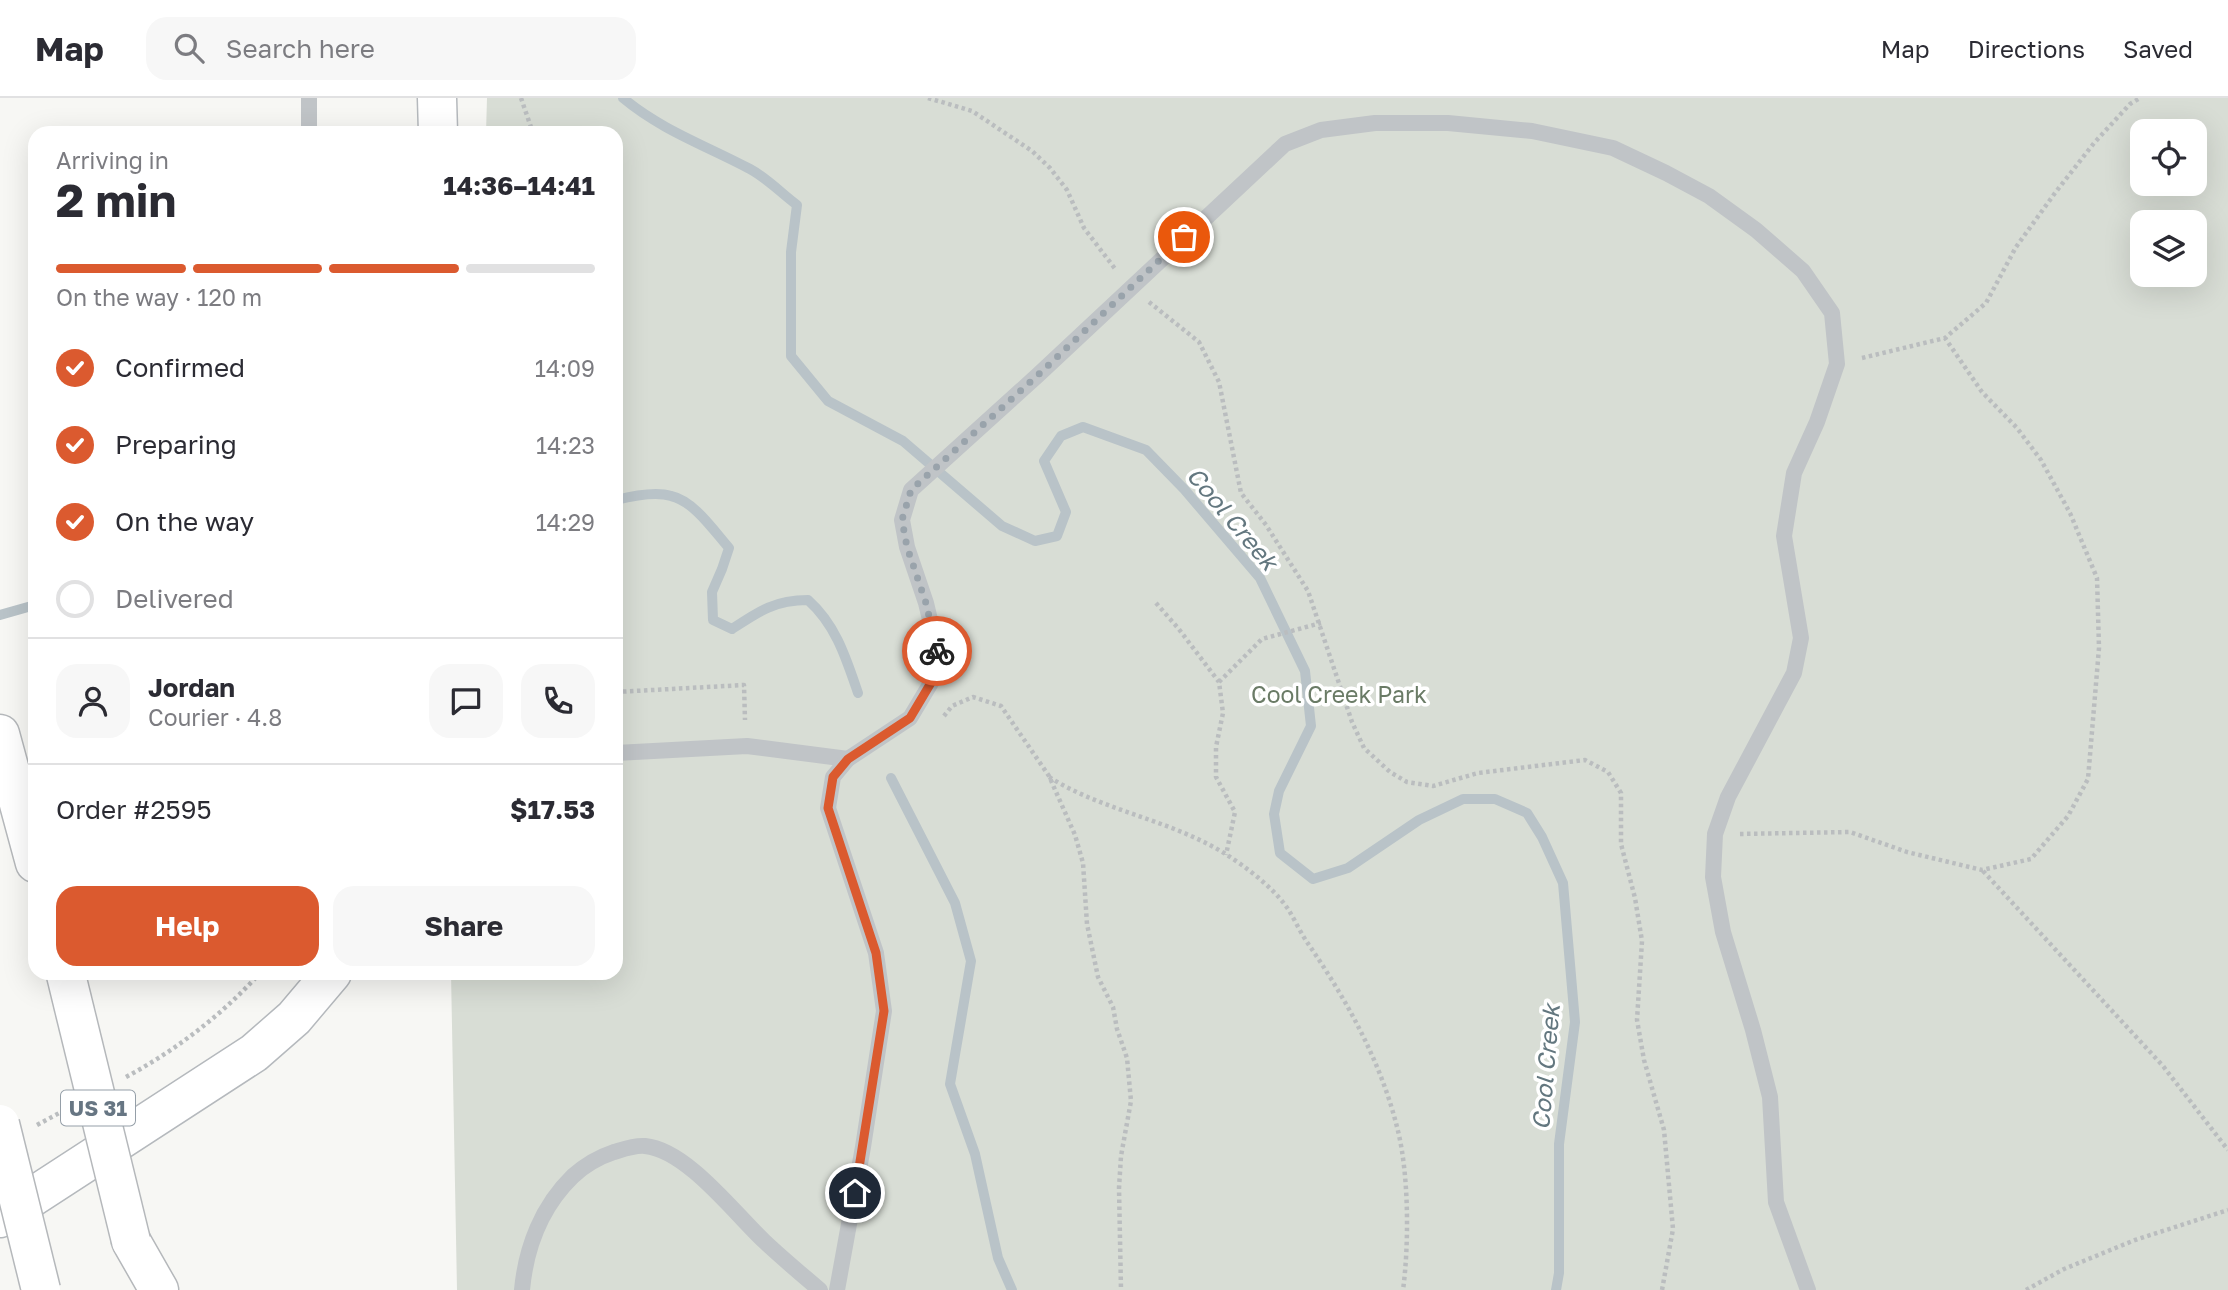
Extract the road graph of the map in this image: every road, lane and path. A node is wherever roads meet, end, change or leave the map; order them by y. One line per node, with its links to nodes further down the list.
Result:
1 (309, 98): 6 (lane)
2 (438, 98): 7 (main road)
3 (521, 98): 8 (path)
4 (928, 98): 9 (path)
5 (2140, 98): 10 (path)
6 (309, 126)
7 (438, 126)
8 (531, 126)
9 (1130, 288): 11 (lane); 13 (path); 20 (lane)
10 (1945, 338): 11 (path); 25 (path)
11 (1837, 364): 22 (lane)
12 (1156, 603): 14 (path)
13 (1321, 623): 14 (path); 46 (path)
14 (1219, 682): 24 (path)
15 (623, 692): 18 (path)
16 (936, 725): 21 (path)
17 (0, 734): 23 (main road)
18 (747, 746): 19 (lane); 20 (lane)
19 (623, 753)
20 (848, 759): 43 (lane)
21 (1049, 776): 24 (path); 44 (path)
22 (1715, 834): 25 (path); 47 (lane)
23 (28, 837)
24 (1226, 855): 45 (path)
25 (1982, 870): 33 (path)
26 (66, 980): 37 (main road, US 31, bridge)
27 (254, 980): 29 (path)
28 (326, 980): 31 (main road)
29 (118, 1081)
30 (71, 1107): 32 (path)
31 (159, 1115): 34 (main road); 36 (main road)
32 (18, 1125): 38 (main road, bridge)
33 (2228, 1150)
34 (0, 1196)
35 (2228, 1210): 48 (path)
36 (0, 1218)
37 (131, 1241): 39 (main road, US 31); 40 (main road)
38 (41, 1290)
39 (142, 1290)
40 (159, 1290)
41 (523, 1290): 42 (lane)
42 (820, 1290)
43 (837, 1290)
44 (1121, 1290)
45 (1403, 1290)
46 (1662, 1290)
47 (1808, 1290)
48 (2026, 1290)

